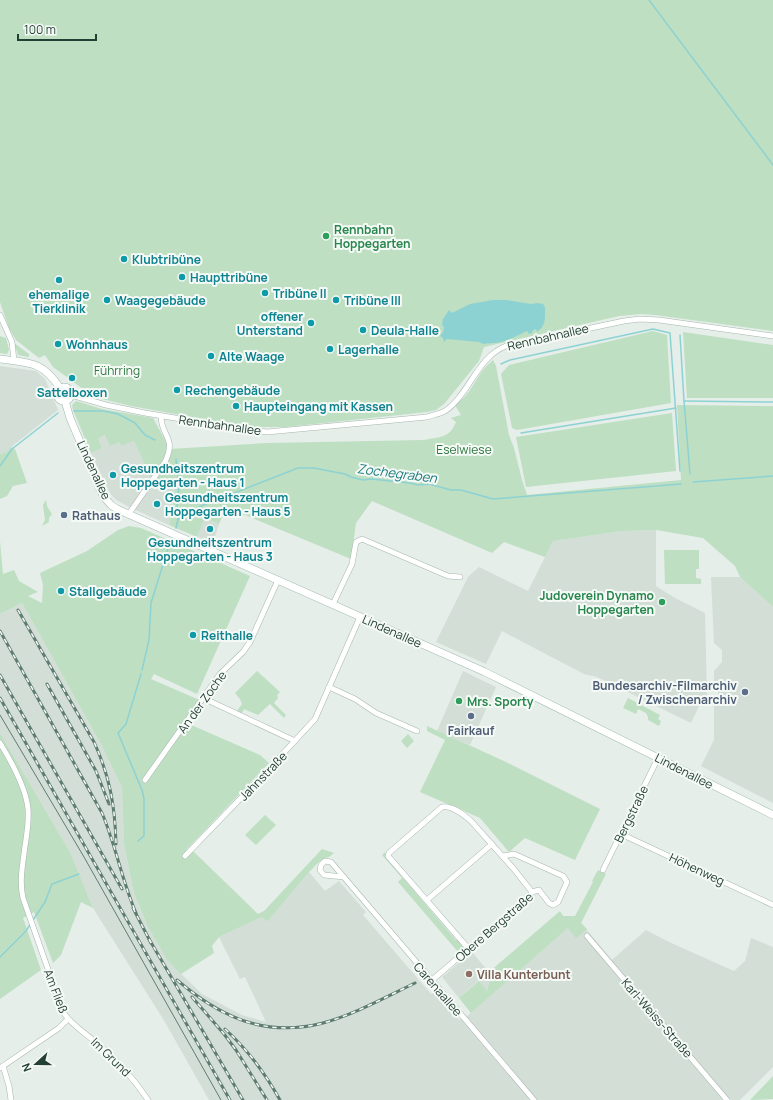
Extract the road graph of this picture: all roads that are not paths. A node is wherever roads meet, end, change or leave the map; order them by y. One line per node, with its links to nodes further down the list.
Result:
1 (0, 315): 2 (street)
2 (2, 327): 5 (street)
3 (773, 336): 9 (street, Rennbahnallee)
4 (0, 359): 5 (street, Lindenallee)
5 (14, 361): 6 (street, Lindenallee)
6 (60, 388): 7 (street, Lindenallee); 8 (street, Lindenallee)
7 (71, 395): 8 (street); 9 (street, Rennbahnallee)
8 (65, 401): 10 (street, Lindenallee)
9 (161, 416): 10 (street, Rennbahnallee)
10 (128, 514): 12 (street, Lindenallee)
11 (460, 577): 13 (street)
12 (278, 580): 13 (street, Lindenallee); 16 (street, An der Zoche)
13 (332, 604): 14 (street, Lindenallee)
14 (360, 617): 15 (street, Jahnstraße); 20 (street, Lindenallee)
15 (329, 687): 17 (street); 18 (street, Jahnstraße)
16 (203, 698): 18 (street); 21 (street, An der Zoche)
17 (417, 731)
18 (295, 741): 25 (street, Jahnstraße)
19 (0, 743): 35 (street, Am Fließ)
20 (658, 758): 22 (street, Lindenallee); 23 (street, Bergstraße)
21 (145, 780)
22 (773, 815)
23 (621, 834): 27 (street, Bergstraße); 31 (street, Höhenweg)
24 (492, 844): 26 (street); 30 (street); 30 (street)
25 (185, 856)
26 (502, 856): 29 (street); 29 (street, Obere Bergstraße)
27 (603, 870)
28 (344, 877): 28 (street, Carenaallee); 34 (street, Carenaallee)
29 (532, 892): 33 (street, Obere Bergstraße)
30 (427, 900): 33 (street)
31 (773, 905)
32 (587, 936): 40 (street, Karl-Weiss-Straße)
33 (468, 948): 34 (street, Obere Bergstraße)
34 (431, 981): 39 (street, Carenaallee)
35 (68, 1019): 36 (street, Am Fließ); 38 (street, Im Grund)
36 (2, 1067): 37 (street)
37 (10, 1100)
38 (148, 1100)
39 (534, 1100)
40 (727, 1100)

